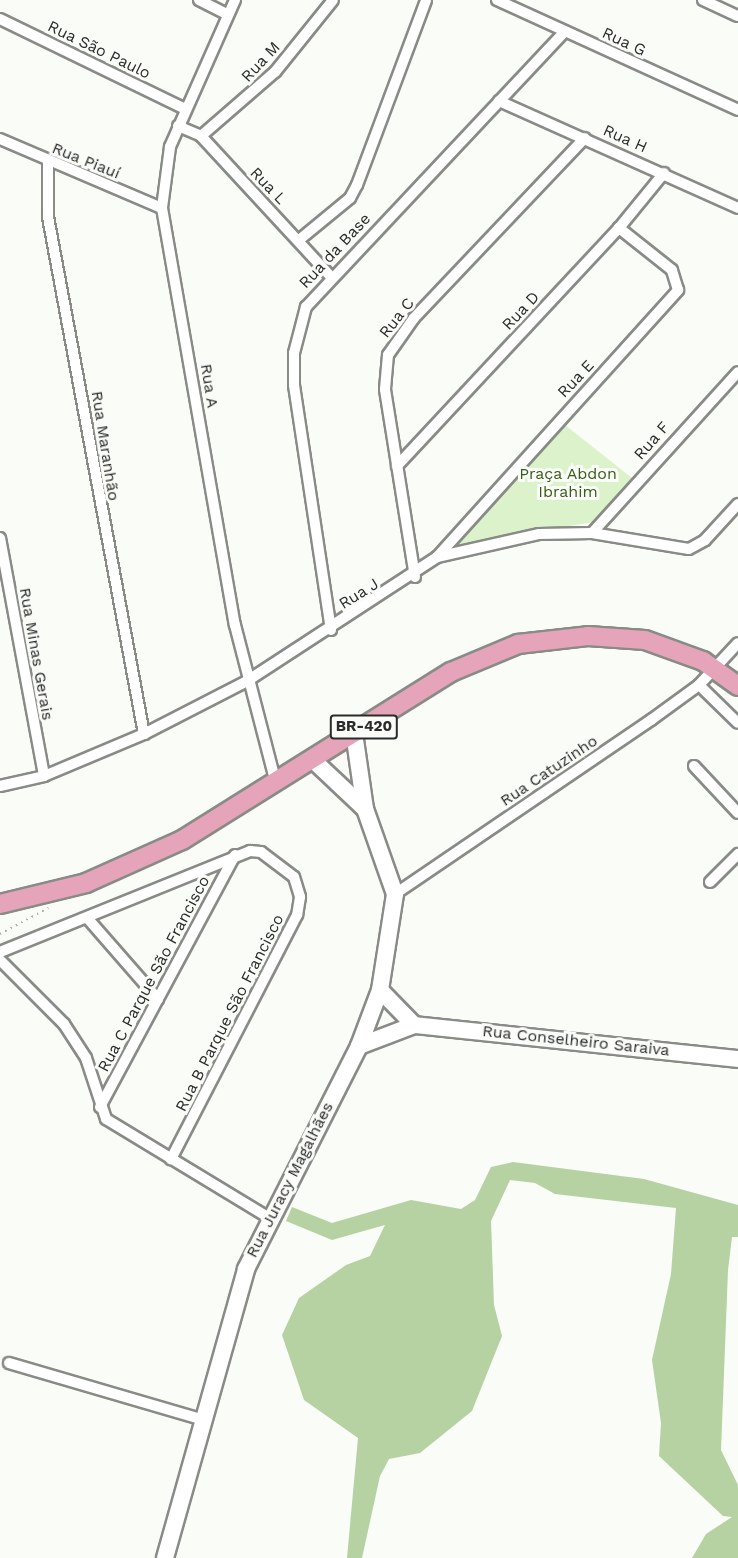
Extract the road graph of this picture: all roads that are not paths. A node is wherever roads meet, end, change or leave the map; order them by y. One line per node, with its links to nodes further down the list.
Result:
1 (199, 0): 7 (street)
2 (235, 0): 7 (street, Rua A)
3 (333, 0): 15 (street, Rua M)
4 (426, 0): 23 (street)
5 (497, 0): 10 (street, Rua G)
6 (703, 0): 8 (street)
7 (227, 14): 12 (street, Rua A)
8 (738, 16)
9 (0, 19): 12 (street, Rua São Paulo)
10 (565, 31): 11 (street, Rua da Base); 13 (street, Rua G)
11 (499, 101): 16 (street, Rua H); 24 (street, Rua da Base)
12 (185, 109): 14 (street, Rua A)
13 (738, 110)
14 (178, 126): 15 (street, Rua L); 20 (street, Rua A)
15 (201, 136): 23 (street, Rua L)
16 (585, 138): 19 (street, Rua H); 26 (street, Rua C)
17 (0, 139): 18 (street, Rua Piauí)
18 (48, 161): 20 (street, Rua Piauí); 40 (street, Rua Maranhão)
19 (663, 173): 21 (street, Rua H); 22 (street, Rua D)
20 (162, 208): 35 (street, Rua A)
21 (738, 208)
22 (619, 228): 26 (street, Rua D); 30 (street, Rua E)
23 (299, 240): 24 (street, Rua L)
24 (330, 276): 32 (street, Rua da Base)
25 (738, 372): 28 (street, Rua F)
26 (397, 466): 31 (street, Rua C)
27 (738, 504): 28 (street, Rua J)
28 (592, 533): 30 (street, Rua J)
29 (0, 538): 43 (street, Rua Minas Gerais)
30 (437, 557): 31 (street, Rua J)
31 (415, 577): 32 (street, Rua J)
32 (331, 630): 35 (street, Rua J)
33 (738, 643): 34 (street, Rua Catuzinho)
34 (714, 667): 36 (street, Rua Catuzinho); 37 (main road, BR-420); 39 (main road, BR-420)
35 (247, 681): 40 (street, Rua J); 44 (street, Rua A)
36 (699, 685): 38 (street); 51 (street, Rua Catuzinho)
37 (738, 686)
38 (738, 723)
39 (354, 733): 41 (main road, BR-420); 46 (street, Rua Juracy Magalhães)
40 (144, 734): 43 (street, Rua J)
41 (313, 760): 44 (main road, BR-420); 46 (street)
42 (694, 766): 47 (street)
43 (44, 776): 45 (street, Rua J)
44 (276, 784): 52 (main road, BR-420)
45 (0, 786)
46 (365, 809): 51 (street, Rua Juracy Magalhães)
47 (738, 813)
48 (738, 854): 50 (street)
49 (235, 855): 53 (street, Rua B Parque São Francisco); 57 (street, Rua C Parque São Francisco); 62 (street, Rua B Parque São Francisco)
50 (710, 882)
51 (395, 894): 56 (street, Rua Juracy Magalhães)
52 (0, 904)
53 (89, 921): 54 (street, Rua B Parque São Francisco); 57 (street)
54 (0, 952)
55 (0, 960): 61 (street)
56 (380, 990): 58 (street); 59 (street, Rua Juracy Magalhães)
57 (158, 999): 61 (street, Rua C Parque São Francisco)
58 (414, 1025): 59 (street, Rua Conselheiro Saraiva); 60 (street, Rua Conselheiro Saraiva)
59 (359, 1046): 63 (street, Rua Juracy Magalhães)
60 (738, 1059)
61 (100, 1107): 62 (street)
62 (171, 1159): 63 (street)
63 (268, 1217): 65 (street, Rua Juracy Magalhães)
64 (9, 1363): 65 (street)
65 (204, 1419): 66 (street, Rua Juracy Magalhães)
66 (165, 1558)

